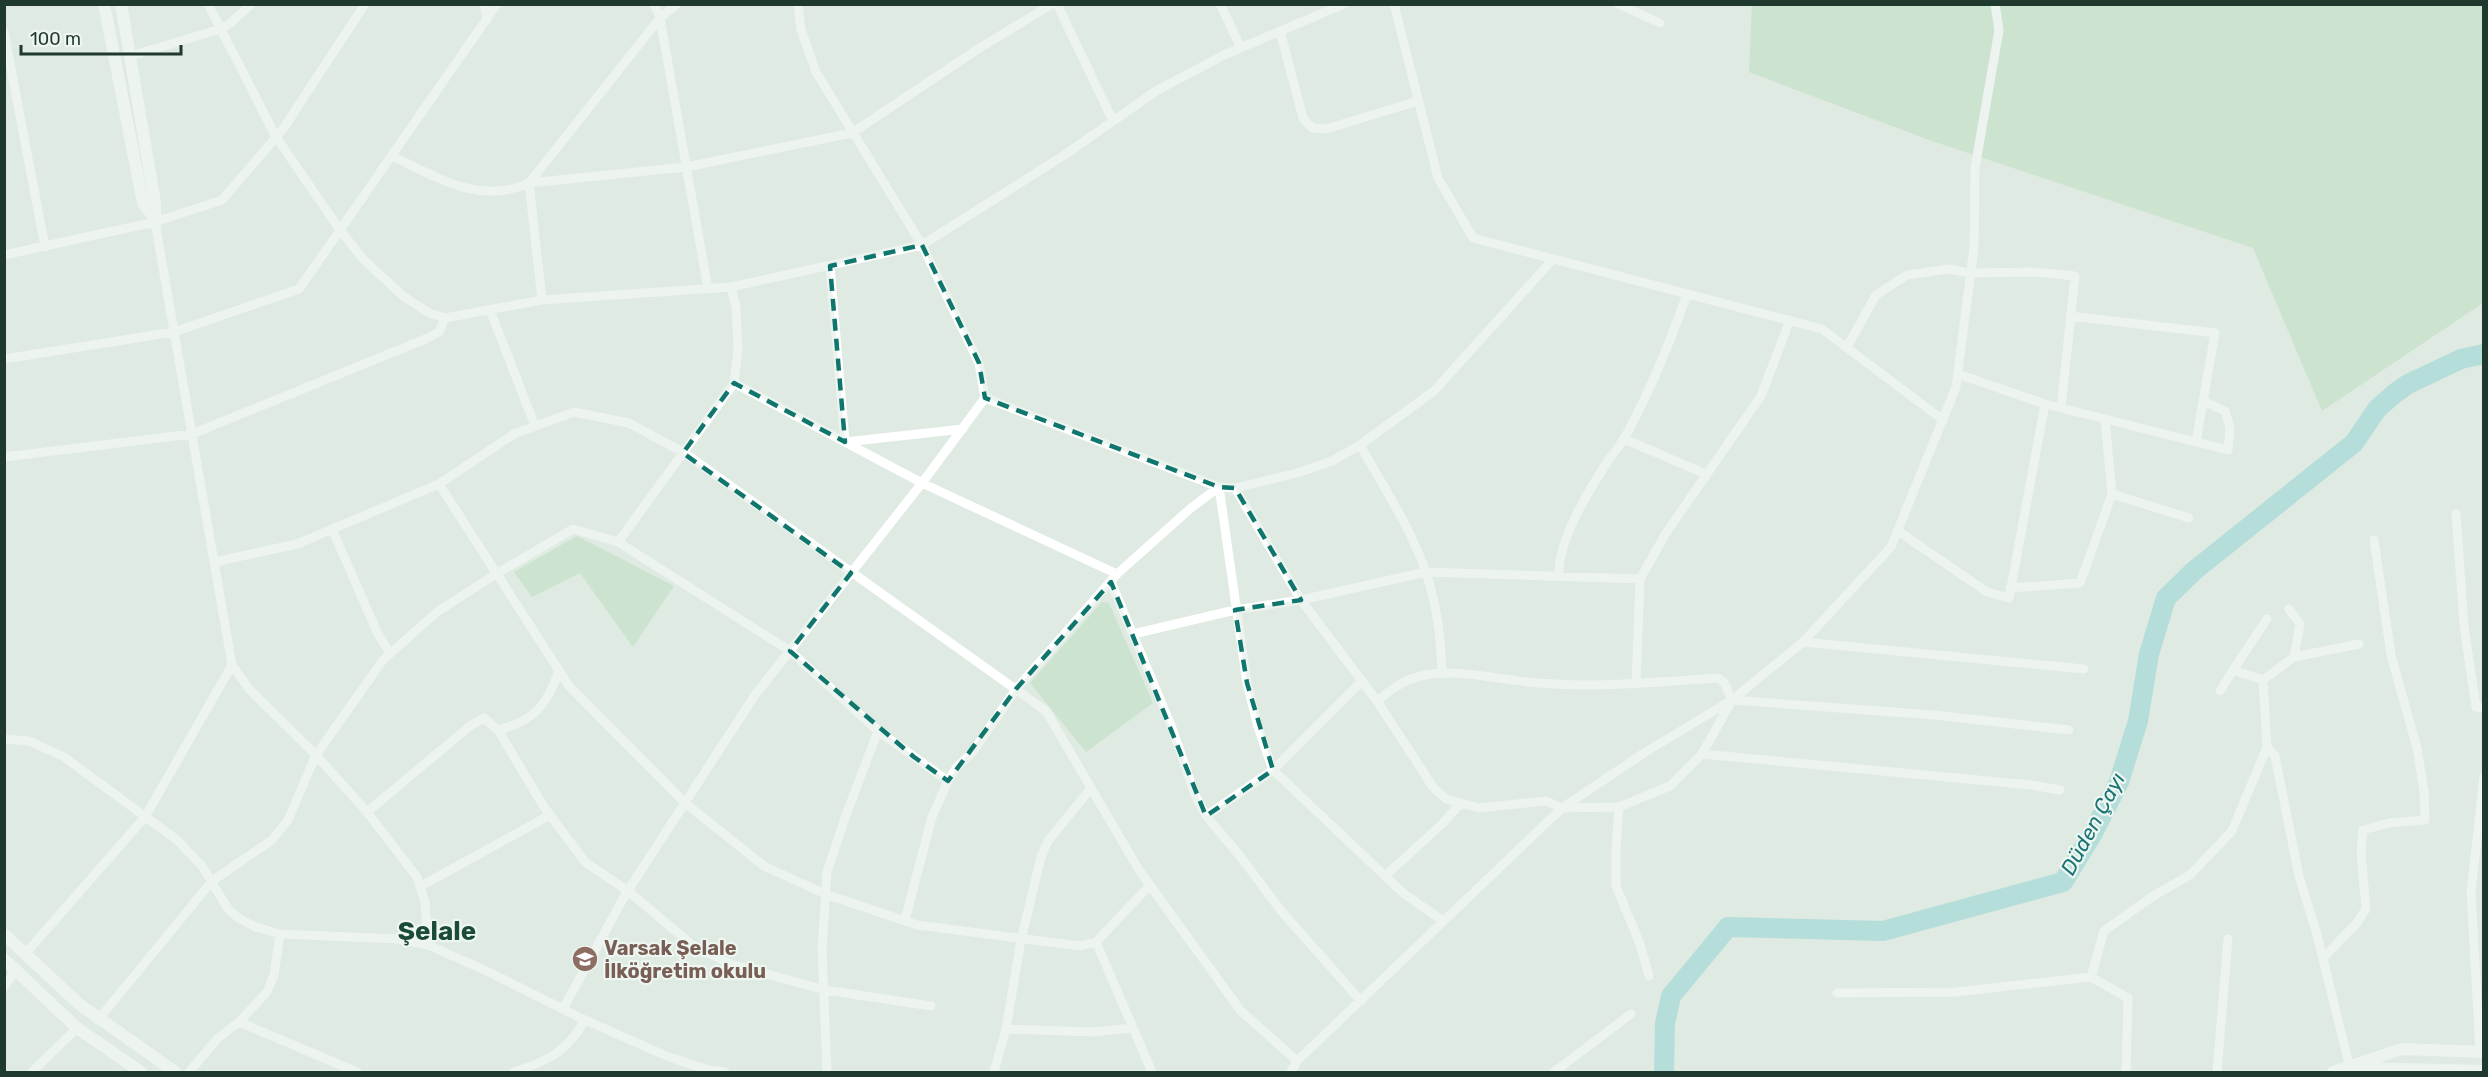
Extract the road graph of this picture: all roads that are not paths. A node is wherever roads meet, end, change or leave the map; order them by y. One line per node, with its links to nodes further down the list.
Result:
1 (104, 4): 33 (street)
2 (121, 4): 25 (street)
3 (208, 4): 21 (street)
4 (251, 4): 21 (street)
5 (365, 4): 29 (street)
6 (484, 4): 19 (street)
7 (497, 4): 19 (street)
8 (654, 4): 18 (street)
9 (677, 4): 18 (street)
10 (798, 4): 28 (street)
11 (1052, 4): 28 (street)
12 (1058, 4): 27 (street)
13 (1221, 4): 24 (street)
14 (1344, 4): 23 (street)
15 (1394, 4): 26 (street)
16 (1618, 4): 20 (street)
17 (1995, 4): 40 (street)
18 (660, 18): 31 (street); 32 (street)
19 (487, 20): 30 (street)
20 (1660, 23)
21 (220, 29): 25 (street); 29 (street)
22 (4, 32): 36 (street)
23 (1280, 32): 24 (street); 26 (street)
24 (1241, 48): 27 (street)
25 (130, 56): 33 (street)
26 (1418, 100): 38 (street)
27 (1113, 121): 35 (street)
28 (852, 133): 31 (street); 35 (street)
29 (276, 137): 33 (street); 34 (street)
30 (392, 156): 32 (street); 34 (street)
31 (686, 167): 32 (street); 42 (street)
32 (529, 183): 44 (street)
33 (154, 219): 36 (street); 49 (street)
34 (340, 230): 47 (street); 49 (street)
35 (922, 245): 39 (street); 54 (street)
36 (45, 247): 37 (street)
37 (4, 255)
38 (1553, 259): 43 (street); 66 (street)
39 (830, 266): 41 (street); 64 (street)
40 (1970, 273): 46 (street); 50 (street); 52 (street)
41 (731, 287): 42 (street); 53 (street)
42 (708, 289): 44 (street)
43 (1687, 294): 48 (street); 63 (street)
44 (542, 300): 45 (street)
45 (490, 310): 47 (street); 60 (street)
46 (2070, 316): 55 (street); 57 (street)
47 (446, 318): 62 (street)
48 (1790, 320): 50 (street); 69 (street)
49 (174, 332): 51 (street); 62 (street)
50 (1847, 347): 59 (street)
51 (4, 359)
52 (1958, 374): 56 (street); 59 (street)
53 (734, 383): 64 (street); 67 (street)
54 (986, 398): 61 (street); 72 (street)
55 (2203, 401): 65 (street); 65 (street)
56 (2045, 404): 57 (street); 88 (street)
57 (2061, 408): 58 (street)
58 (2105, 419): 65 (street); 74 (street)
59 (1943, 420): 78 (street)
60 (535, 426): 67 (street); 71 (street)
61 (963, 429): 64 (street); 70 (street)
62 (192, 434): 68 (street); 81 (street)
63 (1624, 439): 69 (street); 85 (street)
64 (844, 442): 70 (street)
65 (2196, 442)
66 (1360, 445): 73 (street); 82 (street)
67 (683, 453): 80 (street); 83 (street)
68 (4, 457)
69 (1706, 474): 87 (street)
70 (922, 483): 83 (street); 86 (street)
71 (439, 484): 77 (street); 84 (street)
72 (1219, 487): 73 (street); 86 (street); 90 (street)
73 (1235, 488): 89 (street)
74 (2112, 494): 76 (street); 88 (street)
75 (2456, 514): 111 (street)
76 (2189, 518)
77 (332, 529): 81 (street); 97 (street)
78 (1898, 531): 88 (street); 94 (street)
79 (2374, 540): 147 (street)
80 (618, 542): 84 (street); 96 (street)
81 (214, 562): 99 (street)
82 (1426, 572): 85 (street); 89 (street); 103 (street)
83 (851, 573): 96 (street); 107 (street)
84 (496, 574): 97 (street); 102 (street)
85 (1559, 576): 87 (street)
86 (1114, 578): 93 (street); 107 (street)
87 (1640, 579): 106 (street)
88 (2010, 588)
89 (1301, 600): 90 (street); 104 (street)
90 (1235, 609): 93 (street); 119 (street)
91 (2289, 609): 98 (street)
92 (2267, 619): 101 (street)
93 (1133, 634): 130 (street)
94 (1803, 642): 100 (street); 109 (street)
95 (2359, 644): 98 (street)
96 (790, 651): 114 (street); 124 (street)
97 (390, 654): 118 (street)
98 (2294, 657): 105 (street)
99 (232, 665): 118 (street); 131 (street)
100 (2084, 669)
101 (2233, 670): 105 (street); 108 (street)
102 (559, 671): 112 (street); 124 (street)
103 (1442, 673): 106 (street); 110 (street)
104 (1362, 681): 110 (street); 119 (street)
105 (2263, 681): 116 (street)
106 (1636, 683): 109 (street)
107 (1016, 689): 121 (street); 122 (street)
108 (2220, 691)
109 (1732, 700): 113 (street); 117 (street); 127 (street)
110 (1377, 701): 125 (street)
111 (2484, 708)
112 (498, 730): 128 (street); 129 (street)
113 (2069, 730)
114 (878, 731): 121 (street); 137 (street)
115 (4, 739): 131 (street)
116 (2267, 747): 147 (street); 151 (street)
117 (1702, 754): 123 (street); 126 (street)
118 (316, 755): 128 (street); 133 (street)
119 (1273, 770): 130 (street); 132 (street)
120 (2484, 777): 165 (street)
121 (948, 781): 138 (street)
122 (1091, 788): 134 (street); 143 (street)
123 (2060, 790)
124 (685, 803): 136 (street); 137 (street)
125 (1460, 804): 127 (street); 132 (street)
126 (1619, 807): 127 (street); 150 (street)
127 (1562, 808): 139 (street)
128 (367, 812): 135 (street)
129 (550, 815): 135 (street); 136 (street)
130 (1206, 816): 155 (street)
131 (145, 817): 133 (street); 146 (street)
132 (1385, 876): 139 (street)
133 (212, 881): 141 (street); 159 (street)
134 (1150, 885): 144 (street); 166 (street)
135 (421, 886): 145 (street)
136 (628, 891): 153 (street); 157 (street)
137 (825, 894): 138 (street); 153 (street)
138 (905, 920): 143 (street)
139 (1443, 921): 155 (street)
140 (4, 934): 146 (street)
141 (280, 934): 145 (street); 161 (street)
142 (2228, 939): 183 (street)
143 (1021, 940): 144 (street); 164 (street)
144 (1096, 942): 163 (street)
145 (428, 945): 157 (street)
146 (26, 953): 159 (street)
147 (2323, 958): 167 (street)
148 (4, 959): 149 (street)
149 (17, 969): 152 (street); 162 (street)
150 (1649, 976)
151 (2091, 977): 154 (street); 182 (street)
152 (4, 987)
153 (825, 990): 156 (street); 177 (street)
154 (1837, 993)
155 (1361, 1001): 166 (street)
156 (931, 1006)
157 (563, 1009): 160 (street)
158 (1631, 1014): 181 (street)
159 (98, 1020): 172 (street)
160 (585, 1020): 175 (street); 176 (street)
161 (239, 1022): 173 (street); 174 (street)
162 (77, 1028): 170 (street); 171 (street)
163 (1133, 1028): 164 (street); 179 (street)
164 (1006, 1029): 178 (street)
165 (2482, 1052): 167 (street)
166 (1297, 1061): 180 (street)
167 (2350, 1068): 168 (street); 184 (street)
168 (2421, 1071): 169 (street)
169 (2484, 1071)
170 (32, 1072)
171 (141, 1072)
172 (175, 1072)
173 (189, 1072)
174 (357, 1072)
175 (514, 1072)
176 (725, 1072)
177 (827, 1072)
178 (994, 1072)
179 (1152, 1072)
180 (1291, 1072)
181 (1554, 1072)
182 (2127, 1072)
183 (2217, 1072)
184 (2333, 1072)

